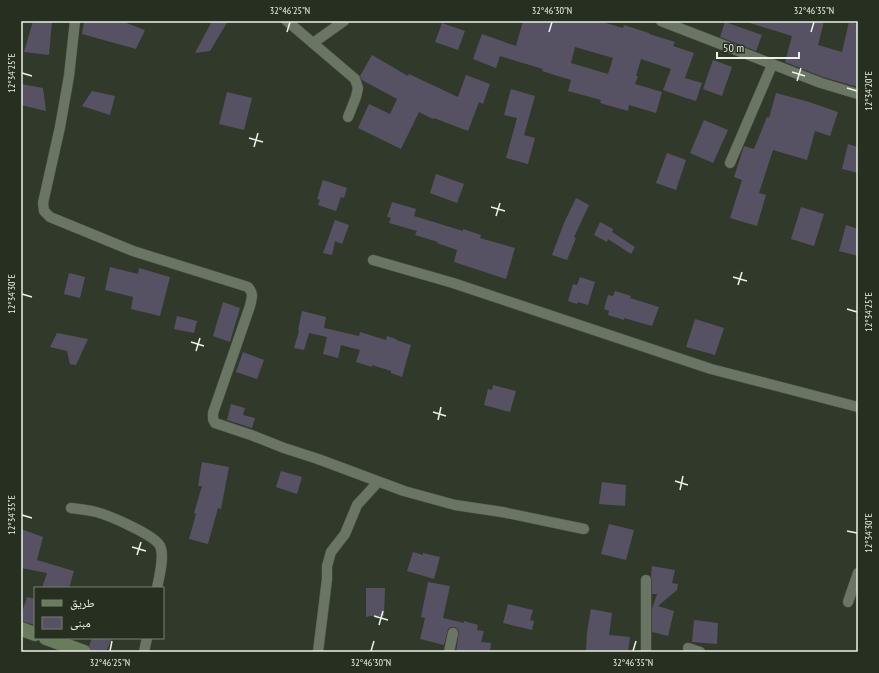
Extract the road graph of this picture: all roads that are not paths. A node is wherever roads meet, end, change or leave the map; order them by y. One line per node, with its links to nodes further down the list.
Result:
1 (74, 21): 12 (street)
2 (287, 21): 5 (street)
3 (344, 21): 5 (street)
4 (661, 21): 6 (street)
5 (313, 43): 8 (street)
6 (772, 65): 7 (street); 9 (street)
7 (858, 94)
8 (348, 117)
9 (730, 163)
10 (373, 260): 11 (street)
11 (858, 407)
12 (378, 482): 14 (street); 27 (street)
13 (71, 508): 17 (street)
14 (584, 529)
15 (858, 573): 18 (street)
16 (646, 580): 29 (street)
17 (156, 587)
18 (848, 602)
19 (21, 629): 21 (street)
20 (453, 633): 28 (street)
21 (34, 634)
22 (49, 639): 25 (street)
23 (147, 639): 26 (street)
24 (688, 648): 30 (street)
25 (84, 652)
26 (144, 652)
27 (318, 652)
28 (449, 652)
29 (646, 652)
30 (700, 652)

